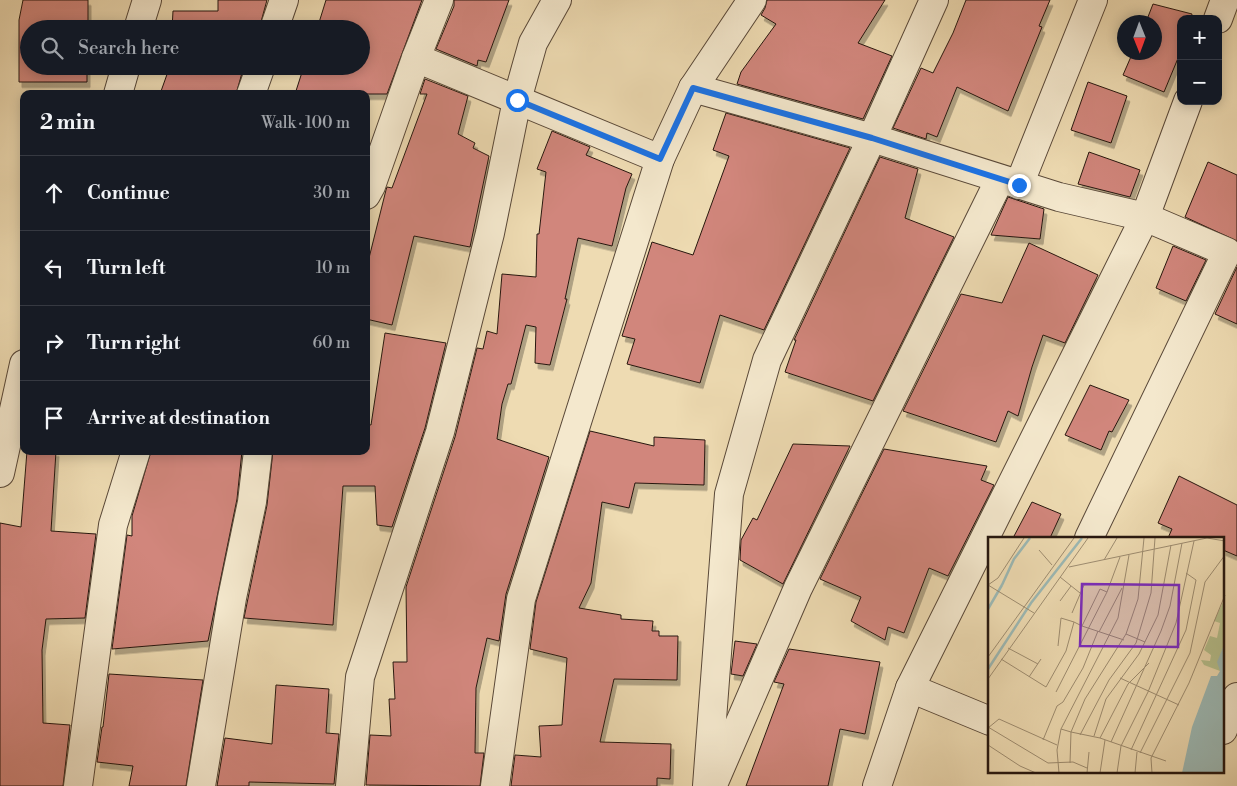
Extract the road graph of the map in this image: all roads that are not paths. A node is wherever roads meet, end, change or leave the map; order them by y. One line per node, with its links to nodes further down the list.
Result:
1 (147, 0): 10 (street)
2 (284, 0): 11 (street)
3 (439, 0): 12 (street)
4 (557, 0): 18 (street)
5 (752, 0): 15 (street)
6 (934, 0): 20 (street)
7 (1093, 0): 22 (street)
8 (1225, 0): 9 (street)
9 (1219, 15)
10 (141, 20)
11 (277, 20)
12 (416, 58): 18 (street); 23 (street)
13 (123, 75): 16 (street)
14 (258, 75): 17 (street)
15 (693, 88): 20 (street); 21 (street)
16 (119, 90)
17 (253, 90)
18 (517, 100): 21 (street); 37 (street)
19 (1187, 105): 24 (street)
20 (872, 138): 22 (street); 39 (street)
21 (660, 159): 38 (street)
22 (1010, 182): 24 (street); 40 (street)
23 (370, 188)
24 (1145, 217): 25 (street); 31 (street)
25 (1232, 254): 30 (street)
26 (20, 382): 29 (street)
27 (135, 455): 35 (street)
28 (258, 455): 36 (street)
29 (0, 473)
30 (1090, 537)
31 (910, 688): 33 (street); 41 (street)
32 (1237, 697): 34 (street)
33 (988, 720)
34 (1224, 728)
35 (78, 786)
36 (201, 786)
37 (350, 786)
38 (495, 786)
39 (707, 786)
40 (712, 786)
41 (877, 786)

